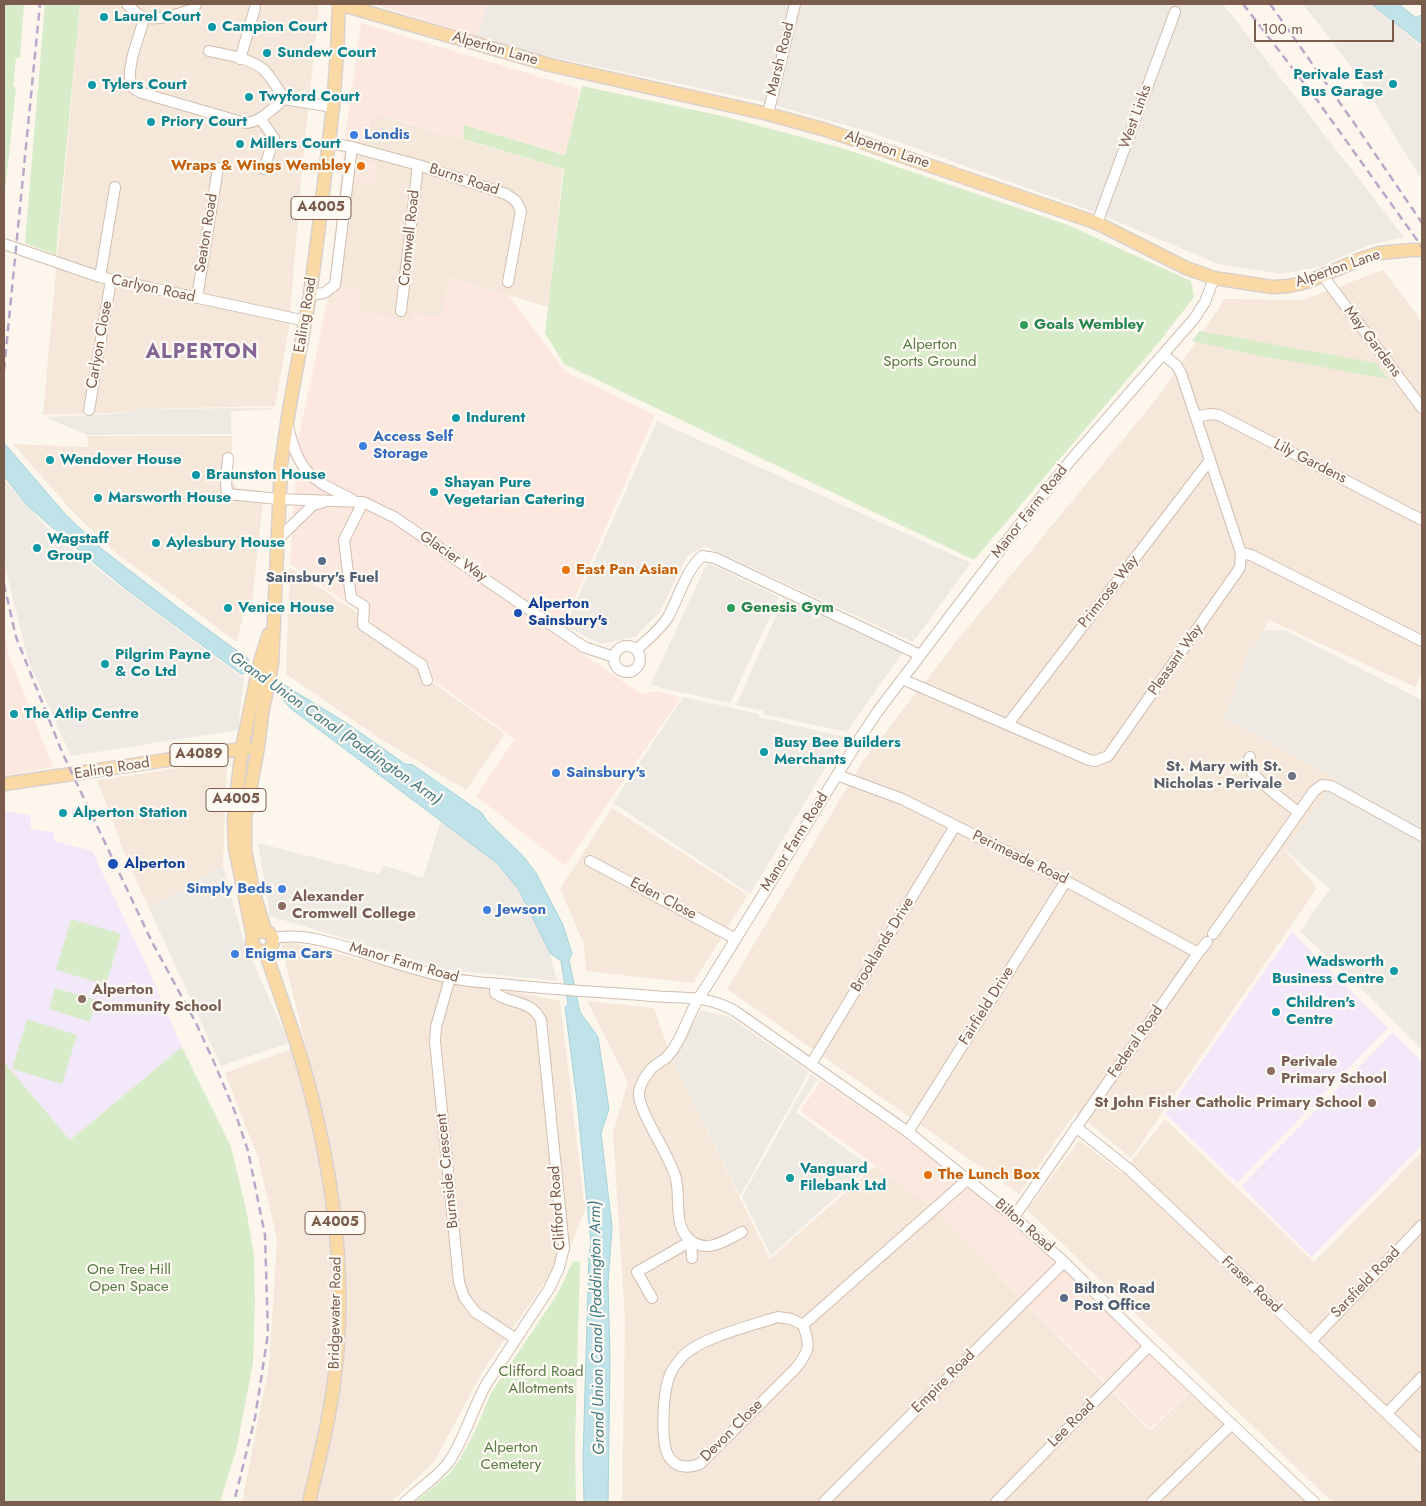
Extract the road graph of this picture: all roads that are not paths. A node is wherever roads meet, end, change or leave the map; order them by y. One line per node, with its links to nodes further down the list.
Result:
1 (127, 4): 7 (street)
2 (196, 4): 7 (street)
3 (338, 4): 11 (main road, Ealing Road / A4005); 12 (main road, Alperton Lane)
4 (795, 4): 12 (street, Marsh Road)
5 (255, 8): 9 (street)
6 (1175, 12): 20 (street, West Links)
7 (144, 18): 13 (street)
8 (209, 51): 9 (street)
9 (240, 59): 10 (street)
10 (284, 98): 11 (street); 13 (street)
11 (333, 107): 14 (main road, Ealing Road / A4005)
12 (768, 114): 20 (main road, Alperton Lane)
13 (260, 118): 18 (street)
14 (328, 143): 15 (street, Burns Road); 28 (main road, Ealing Road / A4005)
15 (352, 147): 16 (street, Burns Road); 28 (street)
16 (418, 165): 27 (street, Burns Road); 30 (street, Cromwell Road)
17 (218, 168): 29 (street, Seaton Road)
18 (264, 169)
19 (115, 187): 24 (street)
20 (1097, 223): 25 (main road, Alperton Lane)
21 (4, 244): 24 (street, Carlyon Road)
22 (1422, 250): 23 (main road, Alperton Lane)
23 (1323, 276): 25 (main road, Alperton Lane); 33 (street, May Gardens)
24 (100, 277): 26 (street, Carlyon Road)
25 (1214, 278): 32 (street, Manor Farm Road)
26 (111, 280): 29 (street, Carlyon Road); 34 (street, Carlyon Close)
27 (508, 282)
28 (310, 295): 31 (main road, Ealing Road / A4005)
29 (197, 298): 31 (street, Carlyon Road)
30 (401, 311)
31 (306, 322): 36 (main road, Ealing Road / A4005)
32 (1164, 355): 35 (street); 47 (street, Manor Farm Road)
33 (1422, 408)
34 (89, 410)
35 (1196, 417): 38 (street); 42 (street, Lily Gardens)
36 (287, 423): 39 (main road, Ealing Road / A4005); 41 (street)
37 (228, 458): 39 (street, Glacier Way)
38 (1210, 460): 44 (street); 53 (street, Primrose Way)
39 (279, 499): 40 (street, Glacier Way); 43 (main road, Ealing Road / A4005)
40 (329, 500): 41 (street, Glacier Way); 43 (street)
41 (360, 502): 48 (street, Glacier Way); 50 (street)
42 (1422, 520)
43 (278, 539): 49 (main road, Ealing Road / A4005)
44 (1242, 553): 45 (street); 53 (street, Pleasant Way)
45 (1422, 642)
46 (636, 650): 47 (street); 48 (street); 48 (street)
47 (920, 655): 51 (street, Manor Farm Road)
48 (614, 657)
49 (266, 661): 52 (main road, Ealing Road / A4005); 55 (main road, Ealing Road / A4005)
50 (427, 680)
51 (902, 680): 53 (street, Pleasant Way); 57 (street, Manor Farm Road)
52 (262, 714): 54 (main road, Ealing Road / A4005); 55 (main road)
53 (1008, 724)
54 (258, 747): 55 (main road, A4089); 64 (main road, A4005)
55 (242, 748): 58 (main road, Ealing Road / A4089); 65 (main road, A4005)
56 (1250, 757): 59 (street)
57 (837, 775): 60 (street, Perimeade Road); 66 (street, Manor Farm Road)
58 (4, 784)
59 (1298, 812): 61 (street, Federal Road); 68 (street, Federal Road)
60 (955, 826): 63 (street, Perimeade Road); 72 (street, Brooklands Drive)
61 (1422, 836)
62 (590, 861): 66 (street, Eden Close)
63 (1066, 880): 68 (street, Perimeade Road); 74 (street, Fairfield Drive)
64 (269, 934): 65 (main road); 67 (main road); 69 (street, Manor Farm Road)
65 (253, 936): 67 (main road)
66 (736, 938): 71 (street, Manor Farm Road)
67 (265, 951): 94 (main road, Bridgewater Road / A4005)
68 (1198, 953): 73 (street, Federal Road)
69 (450, 978): 70 (street, Manor Farm Road); 86 (street, Burnside Crescent)
70 (495, 984): 71 (street, Manor Farm Road); 86 (street, Clifford Road)
71 (698, 997): 72 (street, Bilton Road); 81 (street)
72 (811, 1064): 74 (street, Bilton Road)
73 (1076, 1127): 76 (street, Federal Road); 87 (street, Fraser Road)
74 (908, 1132): 75 (street, Bilton Road)
75 (968, 1179): 76 (street, Bilton Road); 85 (street)
76 (1014, 1217): 83 (street, Bilton Road)
77 (1422, 1225): 87 (street, Sarsfield Road)
78 (727, 1226): 80 (street)
79 (742, 1232): 80 (street)
80 (732, 1237): 81 (street)
81 (691, 1241): 82 (street); 84 (street)
82 (692, 1258)
83 (1064, 1262): 88 (street, Bilton Road); 96 (street, Empire Road)
84 (652, 1298)
85 (803, 1325): 85 (street, Devon Close)
86 (516, 1339): 95 (street, Clifford Road)
87 (1310, 1341): 90 (street, Fraser Road)
88 (1149, 1346): 91 (street, Bilton Road); 97 (street, Lee Road)
89 (1422, 1378): 90 (street)
90 (1387, 1413): 92 (street, Fraser Road)
91 (1232, 1424): 93 (street, Bilton Road); 98 (street)
92 (1422, 1447)
93 (1311, 1501)
94 (309, 1502)
95 (406, 1502)
96 (824, 1502)
97 (996, 1502)
98 (1152, 1502)

